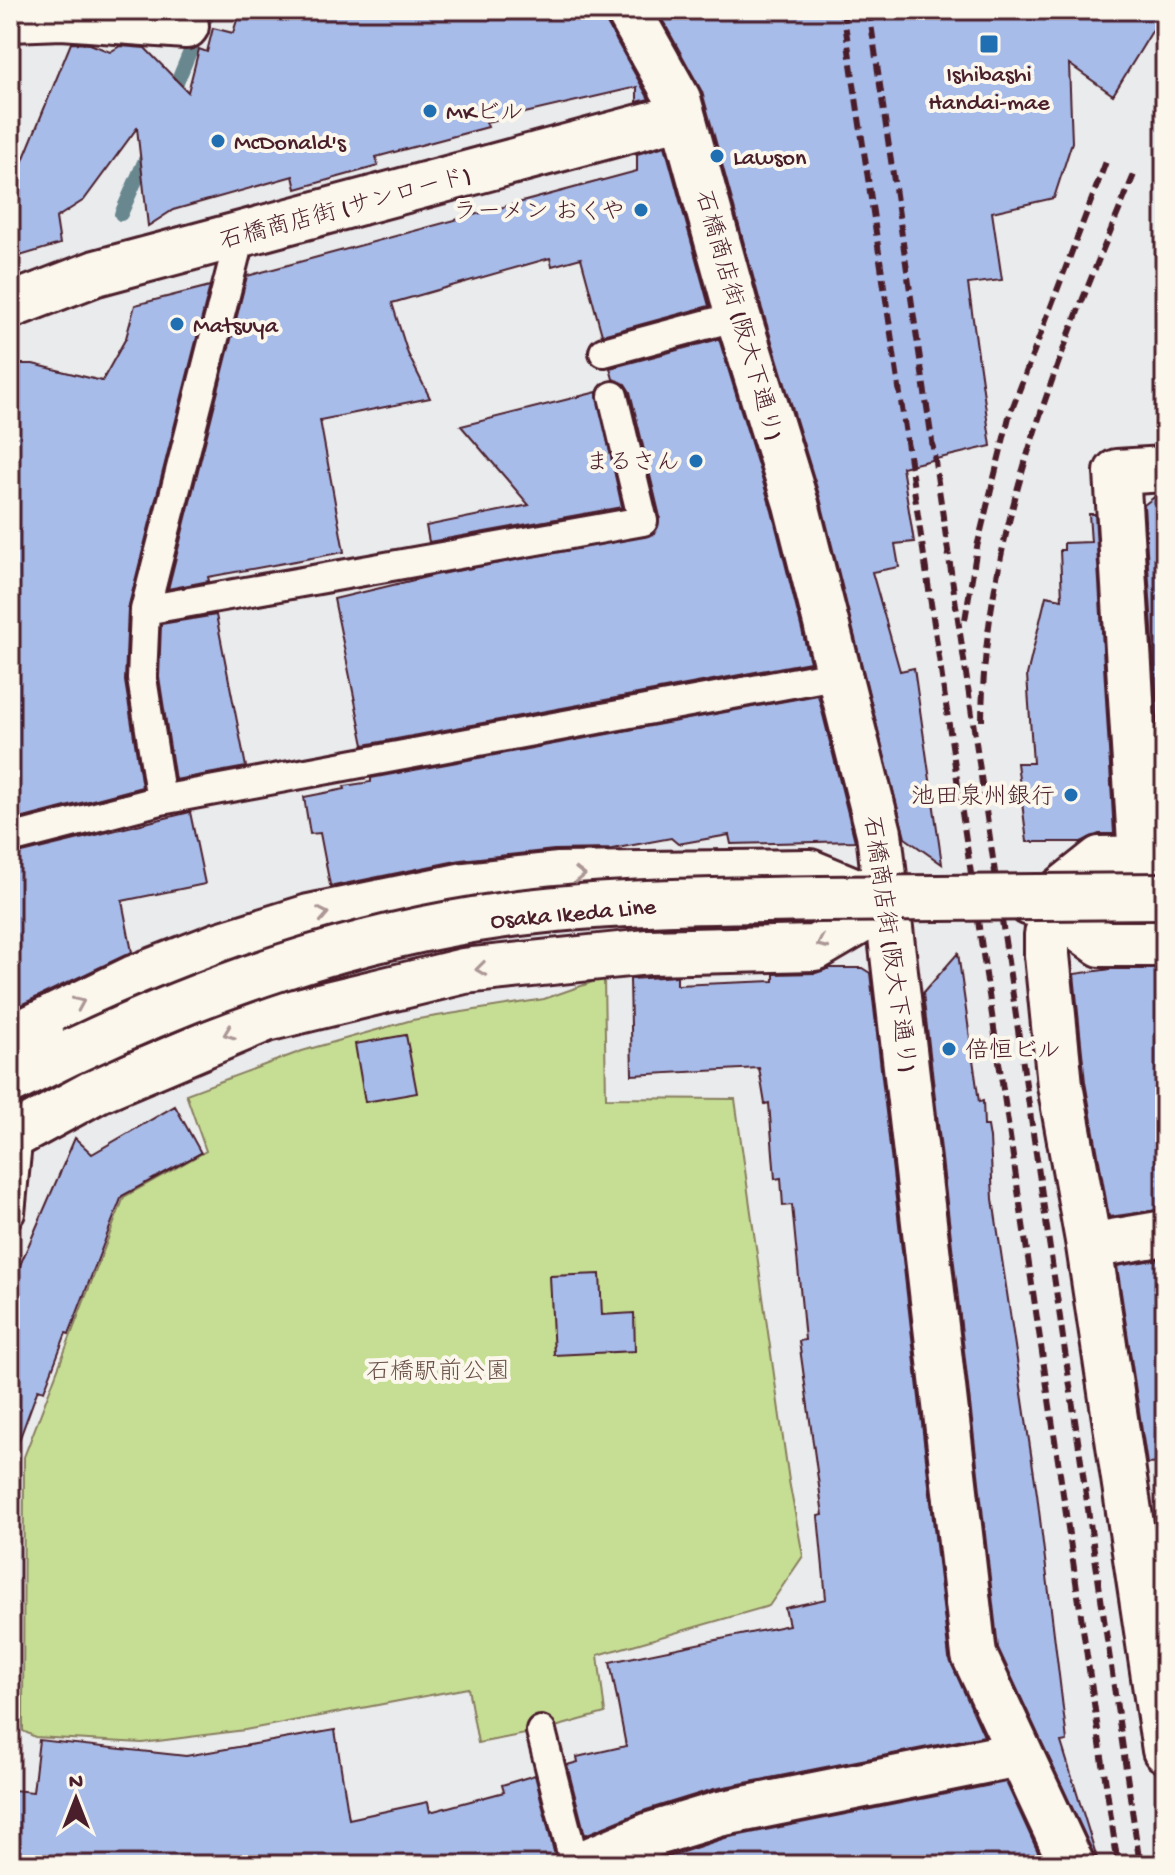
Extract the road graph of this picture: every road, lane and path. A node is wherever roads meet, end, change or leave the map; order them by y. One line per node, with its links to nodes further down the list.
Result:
1 (628, 10): 5 (street, 石橋商店街 (阪大下通り))
2 (62, 14): 3 (street); 4 (street)
3 (10, 19)
4 (186, 26)
5 (680, 107): 6 (street, 石橋商店街 (サンロード)); 8 (street, 石橋商店街 (阪大下通り))
6 (240, 236): 7 (street, 石橋商店街 (サンロード)); 12 (lane)
7 (10, 306)
8 (738, 316): 9 (lane); 13 (street, 石橋商店街 (阪大下通り))
9 (604, 352)
10 (613, 396): 12 (lane)
11 (1165, 469): 16 (street)
12 (145, 610): 14 (lane)
13 (840, 674): 14 (lane); 20 (street, 石橋商店街 (阪大下通り))
14 (161, 800): 15 (lane)
15 (10, 839)
16 (1153, 858): 21 (street)
17 (767, 873): 18 (street, one-way to 17); 20 (street); 23 (lane)
18 (510, 881): 24 (street); 25 (street, one-way to 18)
19 (1165, 896): 28 (street, Osaka Ikeda Line, bridge)
20 (890, 904): 21 (street); 23 (street, one-way to 23); 36 (street, 石橋商店街 (阪大下通り))
21 (1052, 908): 22 (street); 32 (street)
22 (1165, 944)
23 (768, 949): 24 (street)
24 (523, 964): 27 (street, one-way to 27)
25 (134, 978): 26 (street, one-way to 25); 27 (lane)
26 (10, 1038)
27 (167, 1058): 29 (street)
28 (10, 1082)
29 (14, 1136): 30 (lane)
30 (10, 1213)
31 (1165, 1233): 32 (street)
32 (1089, 1246): 33 (street)
33 (1148, 1521): 35 (street)
34 (541, 1731): 37 (lane)
35 (1165, 1750)
36 (1019, 1754): 37 (street); 38 (street, 石橋商店街 (阪大下通り))
37 (577, 1865)
38 (1072, 1865)

